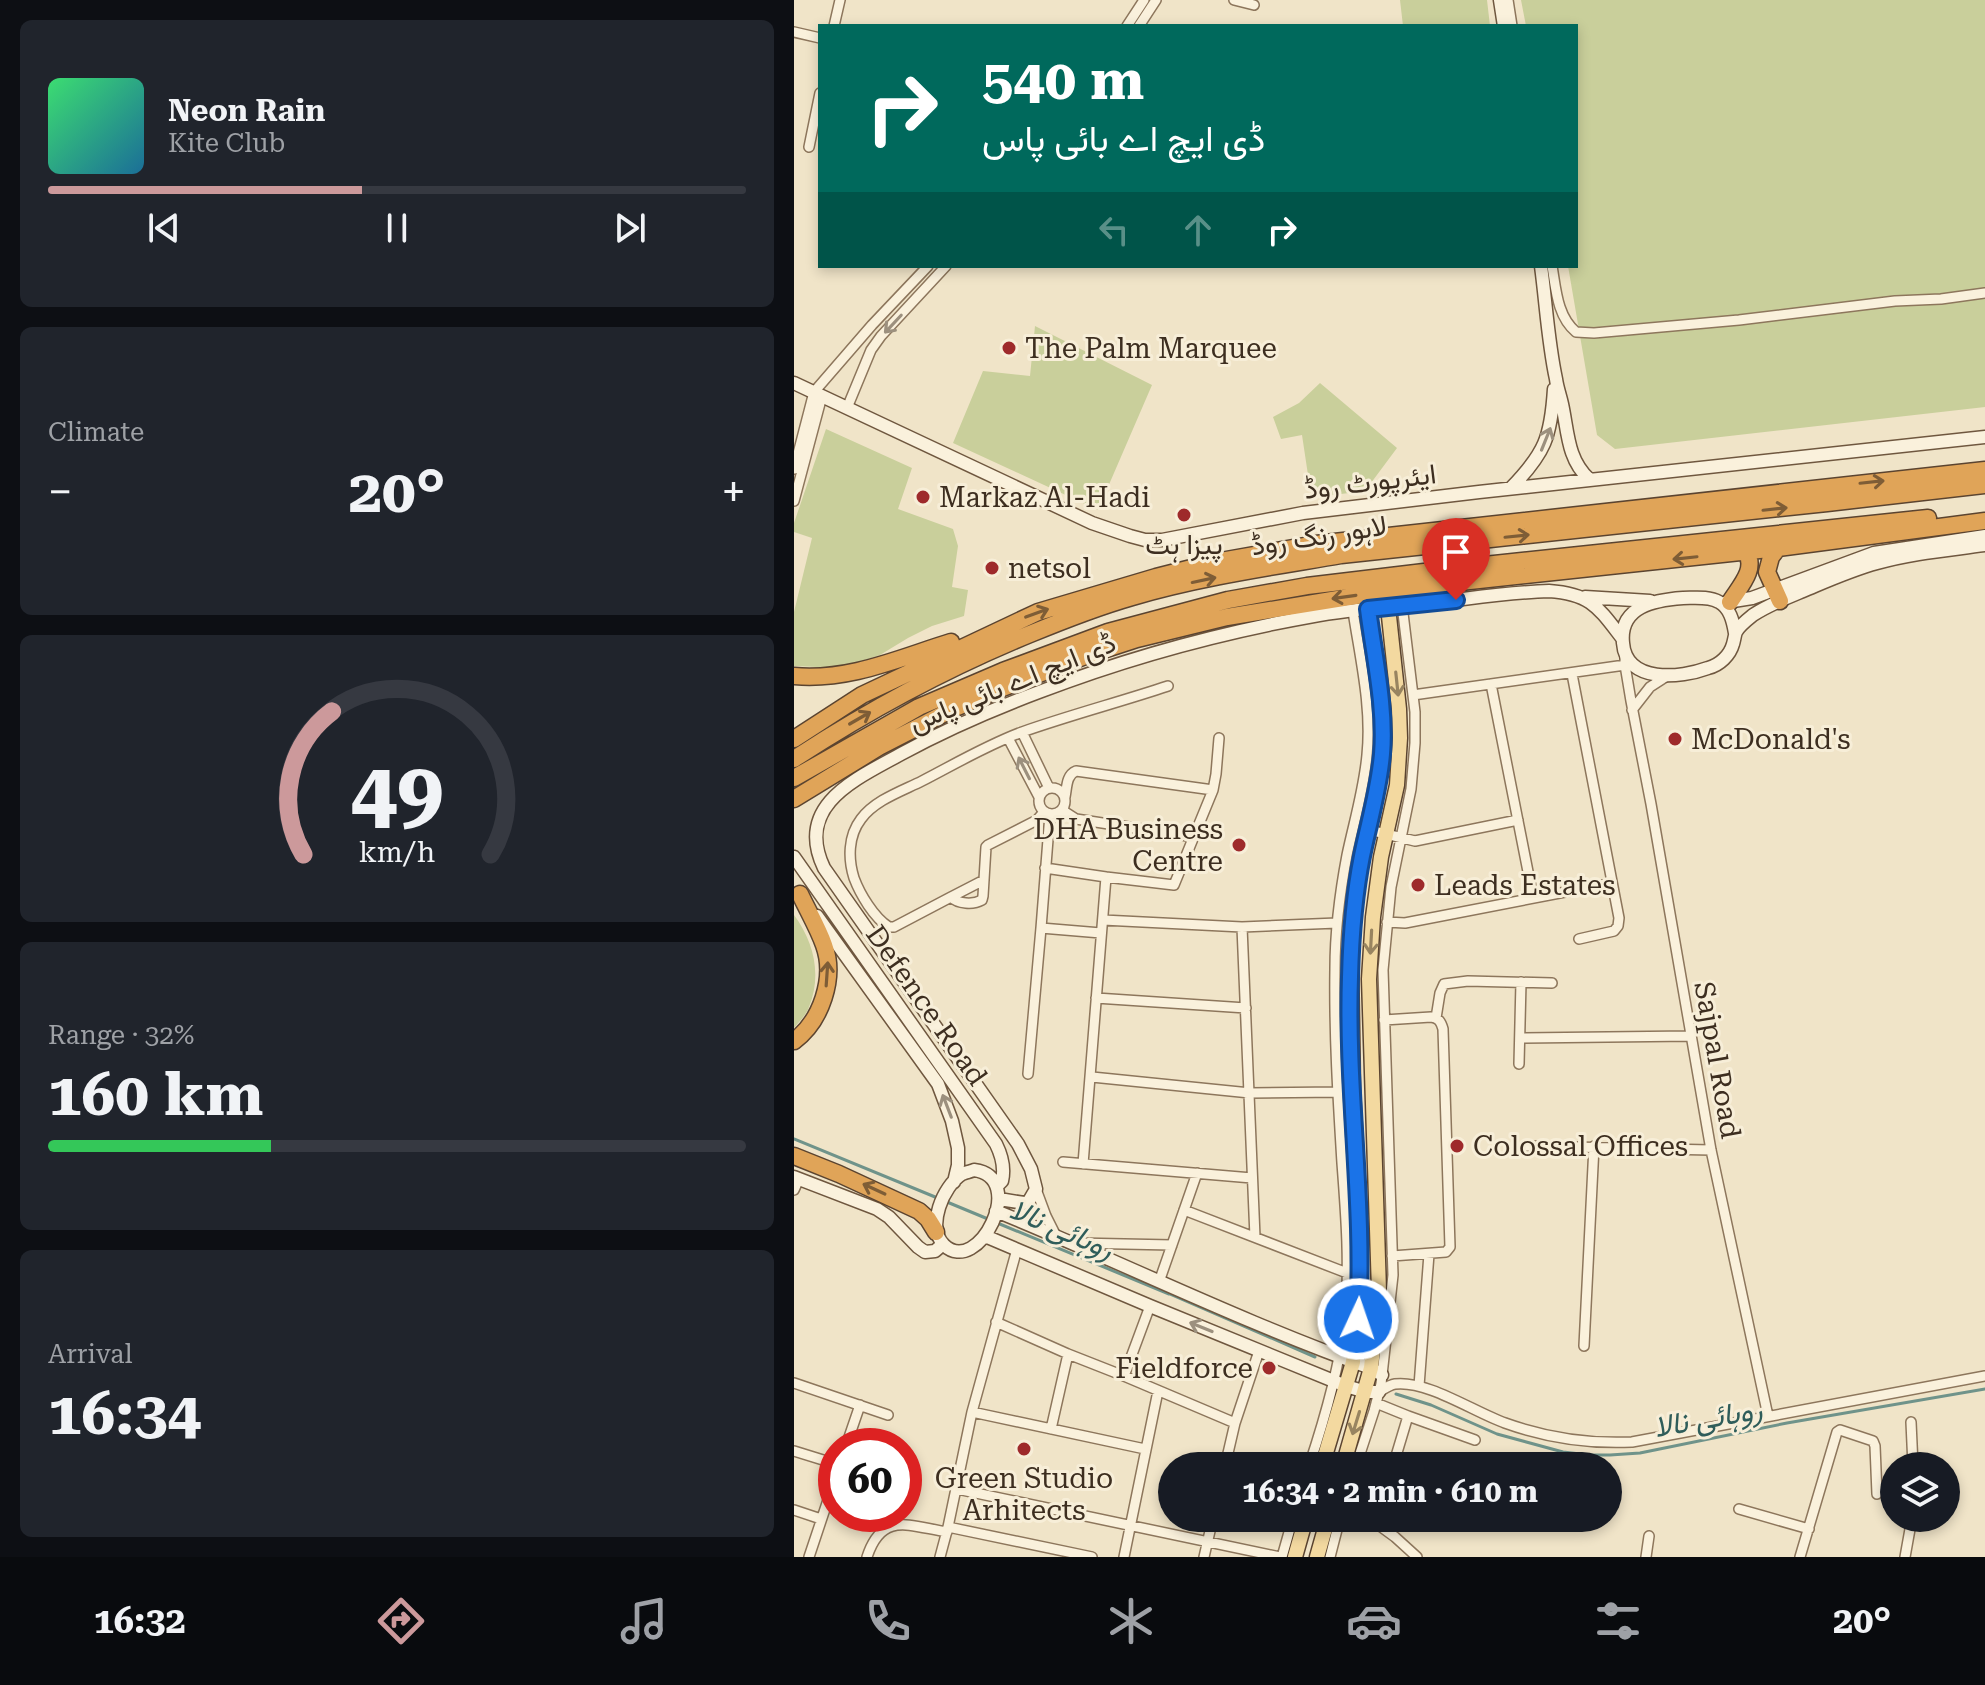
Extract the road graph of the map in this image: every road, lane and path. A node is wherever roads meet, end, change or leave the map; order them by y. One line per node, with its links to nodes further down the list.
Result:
1 (840, 0): 8 (street)
2 (1144, 0): 9 (street)
3 (1156, 0): 10 (street)
4 (1234, 0): 7 (street)
5 (1500, 0): 11 (main road)
6 (1508, 0): 12 (street)
7 (1254, 5)
8 (834, 24)
9 (1128, 24)
10 (1140, 24)
11 (1504, 24)
12 (1512, 24)
13 (794, 32): 14 (street)
14 (818, 38)
15 (818, 103): 16 (street)
16 (809, 147)
17 (926, 268): 24 (street)
18 (944, 268): 25 (street, one-way to 25)
19 (1541, 268): 22 (main road)
20 (1552, 268): 21 (street)
21 (1985, 293)
22 (1555, 378): 29 (main road); 31 (main road, one-way to 22)
23 (794, 383): 24 (main road, ایئرپورٹ روڈ)
24 (818, 394): 25 (main road, ایئرپورٹ روڈ); 27 (street); 32 (street)
25 (847, 408): 31 (main road, ایئرپورٹ روڈ)
26 (1985, 437): 29 (main road, ایئرپورٹ روڈ)
27 (794, 469)
28 (1985, 470): 45 (highway, one-way to 28)
29 (1589, 479): 31 (main road, ایئرپورٹ روڈ)
30 (1985, 485): 60 (highway, لاہور رنگ روڈ, one-way to 30)
31 (1511, 488)
32 (794, 501)
33 (1985, 512): 61 (highway, لاہور رنگ روڈ)
34 (1985, 521): 37 (highway)
35 (1985, 536): 39 (main road)
36 (1985, 545): 39 (main road)
37 (1778, 548): 38 (highway); 39 (highway)
38 (1746, 552): 42 (highway); 66 (highway, one-way to 66)
39 (1777, 596): 42 (main road); 46 (main road)
40 (1581, 597): 41 (main road, ڈی ایچ اے بائی پاس); 43 (main road, ڈی ایچ اے بائی پاس); 47 (main road)
41 (1654, 601): 42 (main road); 47 (main road)
42 (1725, 602): 46 (main road)
43 (1395, 606): 44 (main road, ڈی ایچ اے بائی پاس); 54 (street); 72 (main road, one-way to 72)
44 (1361, 610): 70 (main road); 112 (main road, ڈی ایچ اے بائی پاس)
45 (1006, 625): 51 (highway); 59 (highway)
46 (1735, 633): 50 (main road)
47 (1622, 638): 48 (main road)
48 (1625, 659): 49 (street); 50 (main road); 55 (street, Sajpal Road)
49 (1572, 674): 52 (street); 77 (street)
50 (1669, 675): 55 (street)
51 (794, 676)
52 (1491, 684): 54 (street); 69 (street)
53 (1168, 686): 56 (street)
54 (1413, 695): 72 (street)
55 (1632, 710): 94 (street, Sajpal Road)
56 (1022, 732): 57 (street); 62 (street)
57 (1008, 738): 64 (street, one-way to 57); 79 (street)
58 (1219, 738): 63 (street)
59 (794, 739)
60 (794, 759)
61 (794, 778)
62 (1049, 788): 64 (street); 65 (street)
63 (1213, 790): 65 (street); 71 (street)
64 (1039, 797): 68 (street)
65 (1065, 797): 67 (street)
66 (794, 799)
67 (1062, 810): 68 (street); 71 (street)
68 (1047, 813): 74 (street); 76 (street)
69 (1518, 820): 72 (street); 80 (street)
70 (1361, 828): 72 (street); 83 (street); 131 (main road)
71 (1194, 837): 75 (street)
72 (1393, 837): 82 (street); 133 (main road, one-way to 133)
73 (796, 860): 113 (main road, Defence Road)
74 (1045, 868): 75 (street); 85 (street)
75 (1106, 877): 81 (street)
76 (984, 880): 79 (street); 79 (street)
77 (1612, 883): 80 (street); 87 (street)
78 (797, 889): 96 (highway, one-way to 78); 111 (main road, Defence Road, one-way to 78)
79 (951, 897)
80 (1533, 897): 82 (street)
81 (1103, 920): 84 (street); 86 (street)
82 (1387, 922): 93 (street)
83 (1337, 923): 84 (street); 100 (street)
84 (1242, 927): 91 (street)
85 (1041, 928): 86 (street); 98 (street)
86 (1101, 933): 90 (street)
87 (1579, 939)
88 (1521, 982): 89 (street); 92 (street); 95 (street)
89 (1552, 983)
90 (1096, 998): 91 (street); 99 (street)
91 (1246, 1008): 101 (street)
92 (1436, 1018): 93 (street); 122 (street)
93 (1384, 1020): 123 (street)
94 (1691, 1036): 95 (street); 104 (street, Sajpal Road)
95 (1520, 1038): 97 (street)
96 (794, 1041)
97 (1519, 1064)
98 (1028, 1074)
99 (1092, 1077): 101 (street); 107 (street)
100 (1338, 1092): 101 (street); 124 (street)
101 (1250, 1093): 109 (street)
102 (1525, 1146): 103 (street)
103 (1594, 1146): 104 (street); 128 (street)
104 (1711, 1150): 144 (street, Sajpal Road)
105 (794, 1156): 118 (highway, one-way to 105)
106 (1063, 1162): 107 (street)
107 (1083, 1164): 108 (street)
108 (1197, 1173): 109 (street); 114 (street)
109 (1252, 1178): 117 (street)
110 (796, 1182): 118 (main road)
111 (954, 1182): 113 (main road); 118 (main road)
112 (1036, 1189): 113 (main road); 116 (street)
113 (997, 1199): 115 (main road); 116 (main road)
114 (1184, 1210): 117 (street); 120 (street)
115 (985, 1236): 118 (main road); 121 (main road)
116 (1056, 1236): 119 (main road)
117 (1255, 1237): 124 (street)
118 (940, 1238)
119 (1073, 1243): 120 (street); 125 (main road)
120 (1172, 1245): 125 (street)
121 (1017, 1249): 126 (main road); 127 (street)
122 (1429, 1254): 123 (street); 137 (street)
123 (1392, 1256): 133 (street)
124 (1347, 1273): 131 (street)
125 (1159, 1282): 131 (main road)
126 (1150, 1306): 129 (main road, one-way to 126); 132 (street)
127 (996, 1322): 130 (street); 141 (street)
128 (1584, 1346)
129 (1259, 1351): 136 (main road); 146 (street)
130 (1068, 1354): 132 (street); 148 (street)
131 (1346, 1359): 133 (main road); 136 (main road)
132 (1124, 1376): 138 (street)
133 (1382, 1376): 137 (street); 139 (main road); 139 (street)
134 (1985, 1376): 144 (street)
135 (794, 1383): 140 (street)
136 (1340, 1383): 139 (main road); 153 (street); 154 (main road)
137 (1419, 1386): 144 (street)
138 (1158, 1391): 146 (street); 150 (street)
139 (1374, 1396): 143 (street); 155 (main road, one-way to 155); 156 (street)
140 (860, 1405): 142 (street); 147 (street)
141 (972, 1412): 148 (street); 160 (street)
142 (888, 1415)
143 (1408, 1416): 149 (street); 157 (street)
144 (1768, 1416)
145 (1911, 1422): 158 (street)
146 (1235, 1423): 152 (street)
147 (852, 1428)
148 (1051, 1429): 150 (street)
149 (1475, 1440)
150 (1145, 1449): 165 (street)
151 (794, 1451): 159 (street)
152 (1228, 1452)
153 (1314, 1452)
154 (1325, 1452)
155 (1349, 1452)
156 (1360, 1452)
157 (1397, 1452)
158 (1912, 1452)
159 (818, 1458)
160 (957, 1489): 165 (street); 168 (street)
161 (1877, 1494): 167 (street)
162 (1739, 1509): 167 (street)
163 (794, 1510): 164 (street)
164 (818, 1518)
165 (1131, 1525): 177 (street); 182 (street)
166 (818, 1528): 178 (street)
167 (1809, 1529): 190 (street)
168 (948, 1530): 179 (street); 180 (street); 181 (street)
169 (1210, 1532): 177 (street)
170 (1289, 1532): 184 (street)
171 (1302, 1532): 185 (main road)
172 (1324, 1532): 186 (main road)
173 (1336, 1532): 187 (street)
174 (1388, 1532): 188 (street)
175 (1909, 1532): 191 (street)
176 (1649, 1536): 189 (street)
177 (1208, 1541): 183 (street); 184 (street)
178 (809, 1557)
179 (867, 1557)
180 (940, 1557)
181 (1092, 1557)
182 (1124, 1557)
183 (1204, 1557)
184 (1281, 1557)
185 (1295, 1557)
186 (1317, 1557)
187 (1330, 1557)
188 (1417, 1557)
189 (1646, 1557)
190 (1800, 1557)
191 (1905, 1557)

